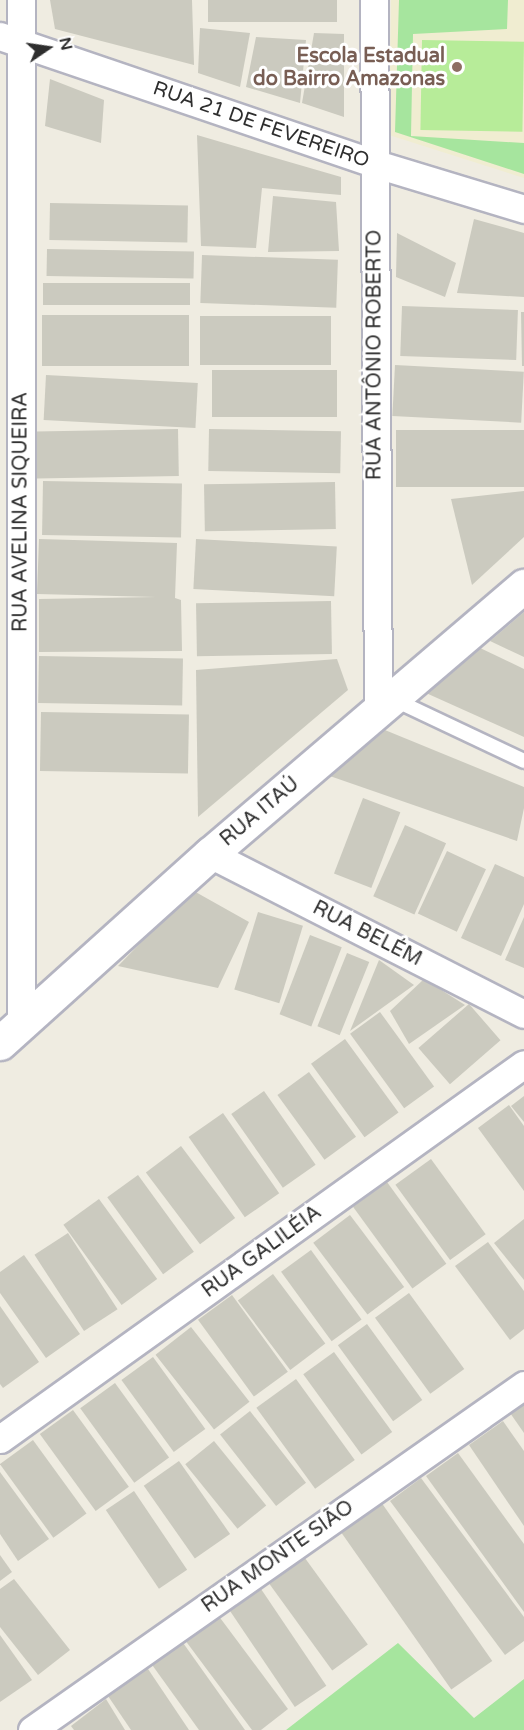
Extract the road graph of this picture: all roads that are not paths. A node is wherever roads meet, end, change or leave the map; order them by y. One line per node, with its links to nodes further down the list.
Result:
1 (21, 0): 3 (street, RUA AVELINA SIQUEIRA)
2 (374, 0): 4 (street, RUA ANTÔNIO ROBERTO)
3 (10, 40): 4 (street, RUA 21 DE FEVEREIRO); 10 (street, RUA AVELINA SIQUEIRA)
4 (374, 163): 5 (street, RUA 21 DE FEVEREIRO); 7 (street, RUA ANTÔNIO ROBERTO)
5 (524, 209)
6 (524, 586): 7 (street, RUA ITAÚ)
7 (385, 704): 8 (lane); 9 (street, RUA ITAÚ)
8 (524, 761)
9 (210, 854): 11 (street, RUA BELÉM); 12 (street, RUA ITAÚ)
10 (10, 882): 12 (street, RUA AVELINA SIQUEIRA)
11 (524, 1014)
12 (11, 1034)
13 (524, 1064): 15 (street, RUA GALILÉIA)
14 (524, 1385): 16 (street, RUA MONTE SIÃO)
15 (0, 1439)
16 (32, 1730)

